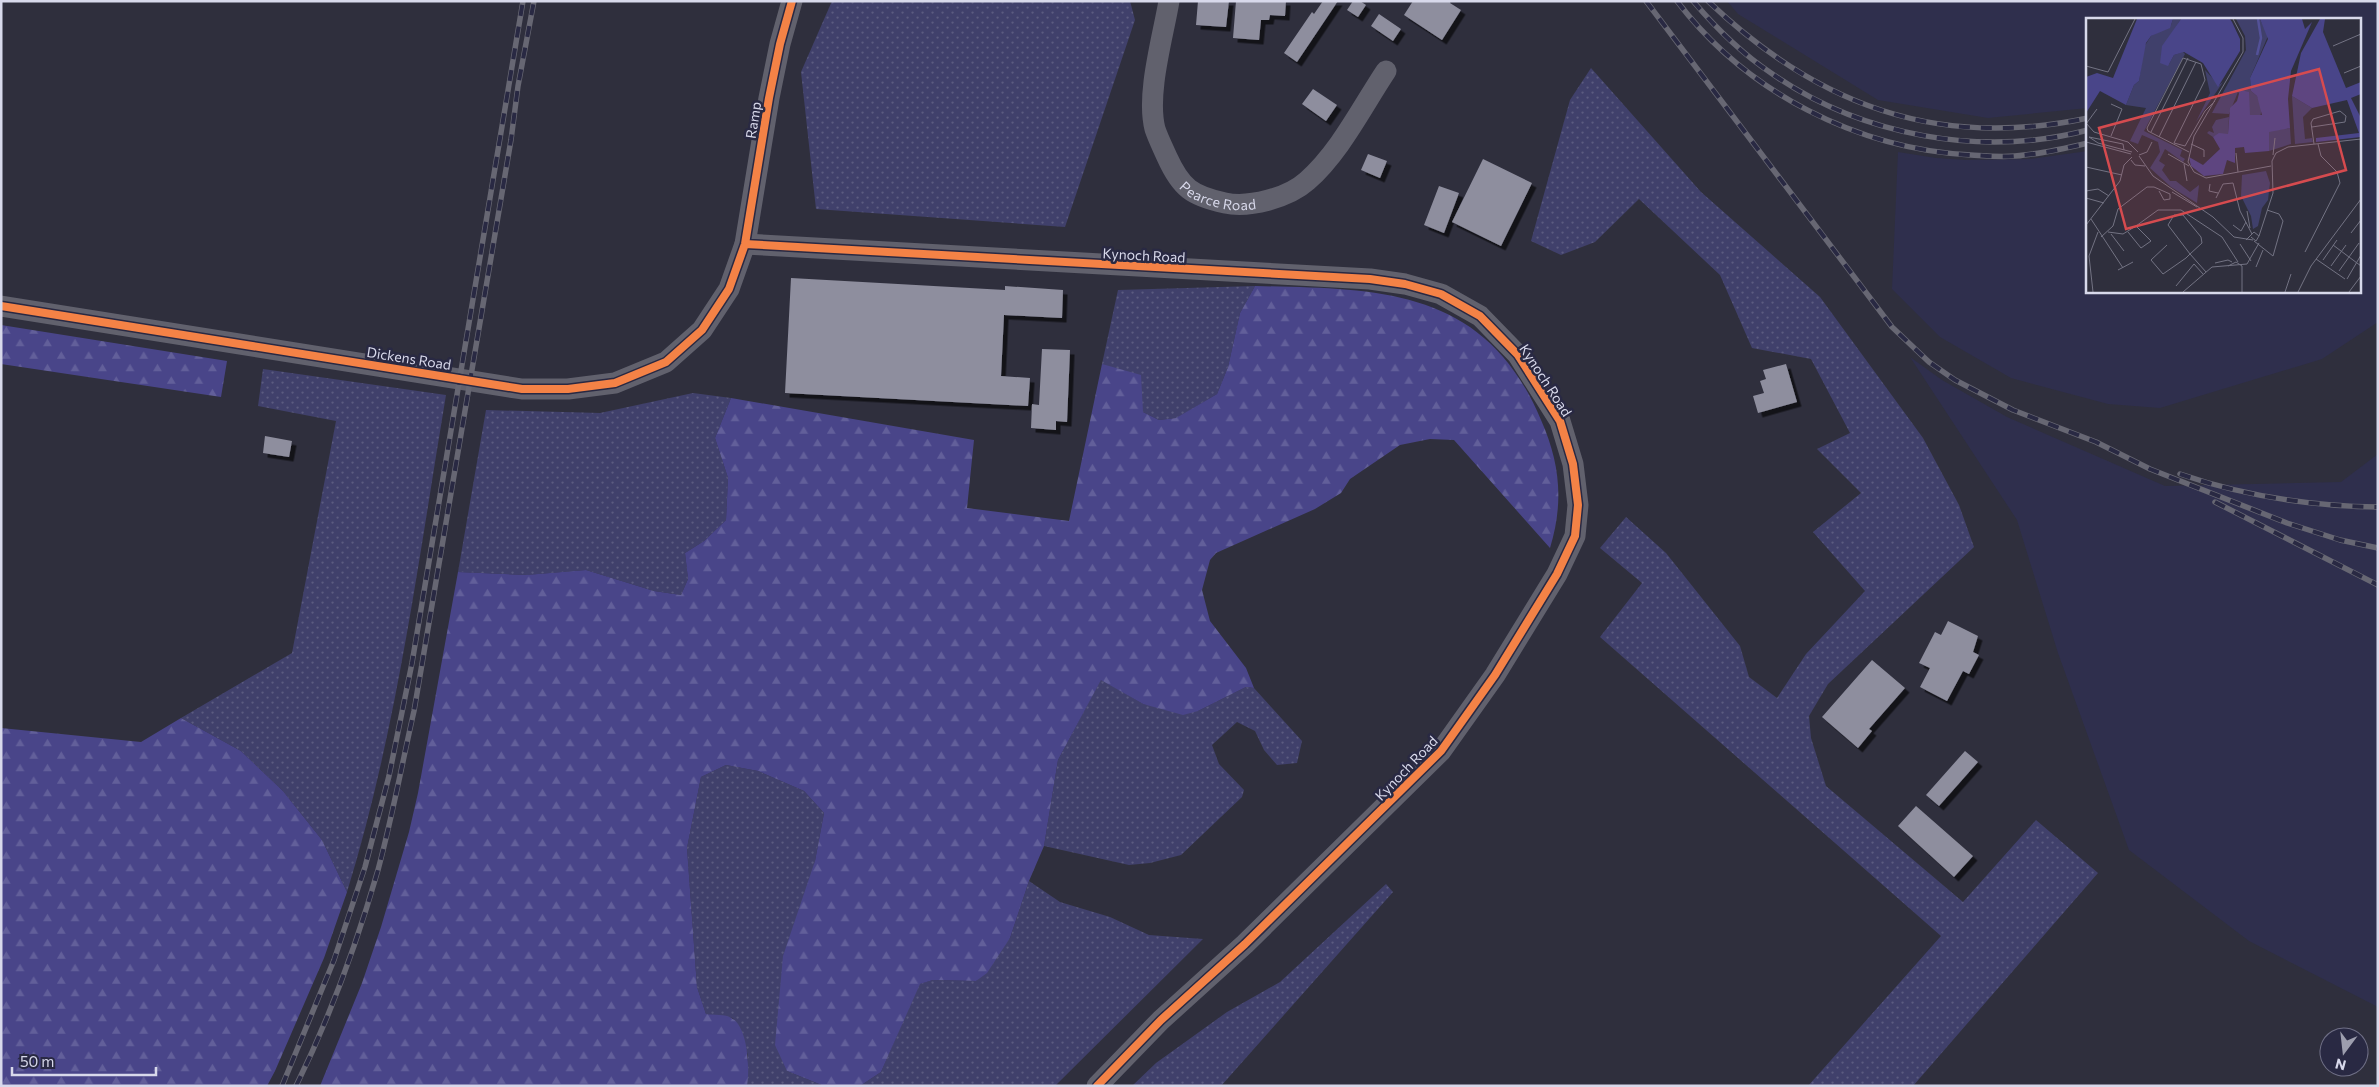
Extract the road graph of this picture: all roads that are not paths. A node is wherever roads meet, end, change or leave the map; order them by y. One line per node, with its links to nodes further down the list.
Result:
1 (792, 1): 4 (street, Ramp)
2 (1168, 1): 3 (street, Pearce Road)
3 (1386, 70)
4 (745, 244): 5 (street, Dickens Road); 6 (street, Kynoch Road)
5 (1, 306)
6 (1097, 1086)

